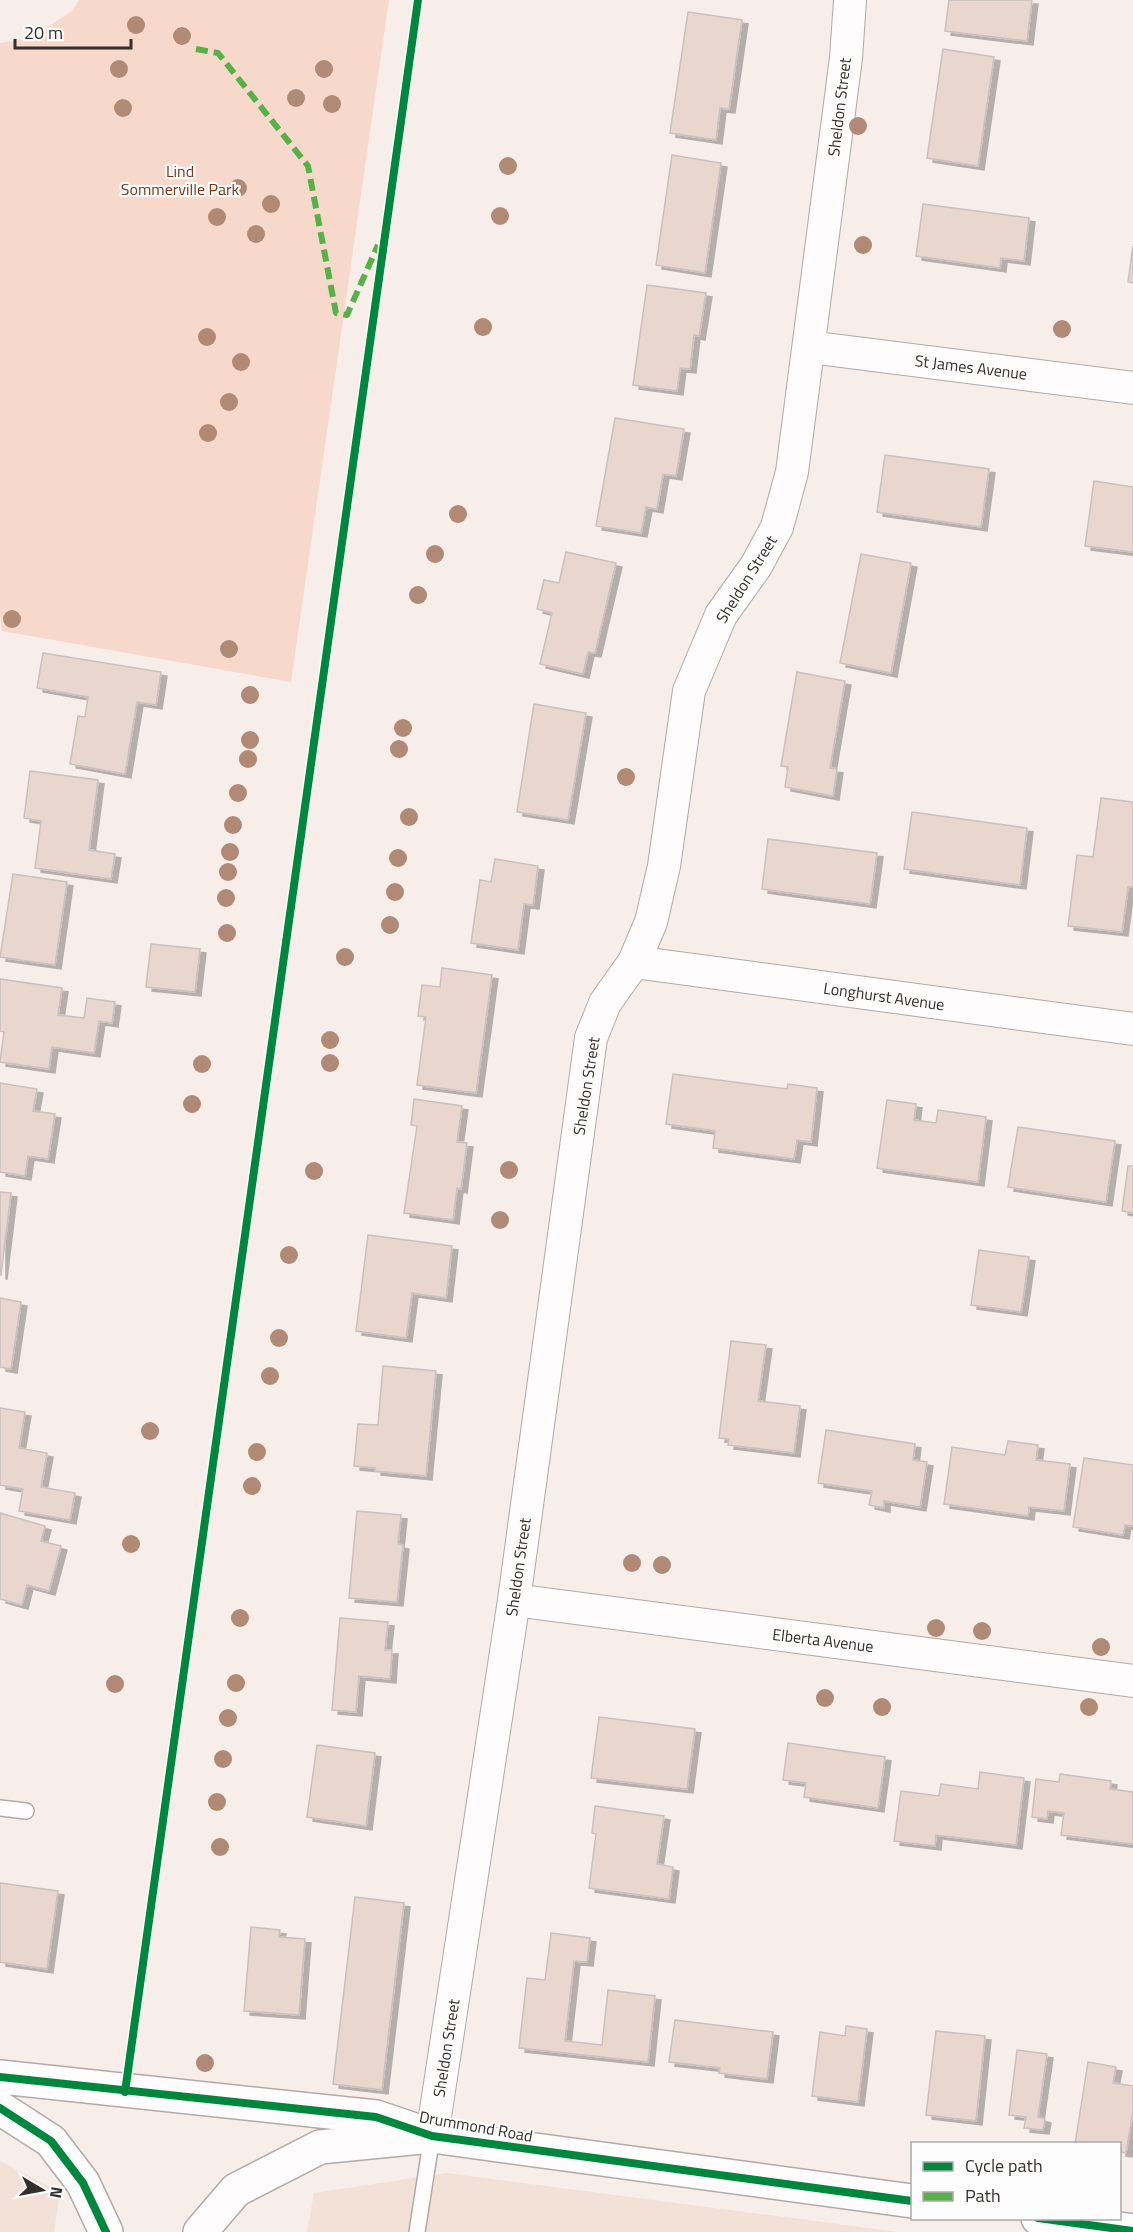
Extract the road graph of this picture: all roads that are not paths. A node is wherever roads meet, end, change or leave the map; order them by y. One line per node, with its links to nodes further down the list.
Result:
1 (850, 0): 2 (street, Sheldon Street)
2 (809, 347): 3 (street, St James Avenue); 4 (street, Sheldon Street)
3 (1133, 388)
4 (634, 962): 5 (street, Longhurst Avenue); 6 (street, Sheldon Street)
5 (1133, 1029)
6 (514, 1600): 7 (street, Elberta Avenue); 12 (street, Sheldon Street)
7 (1133, 1681)
8 (0, 1808): 9 (lane)
9 (26, 1811)
10 (0, 2077): 12 (main road, Drummond Road)
11 (0, 2108): 16 (main road)
12 (432, 2136): 13 (main road, Drummond Road); 17 (main road); 18 (lane)
13 (911, 2201)
14 (1053, 2220): 15 (main road)
15 (1133, 2231)
16 (106, 2232)
17 (200, 2232)
18 (417, 2232)

